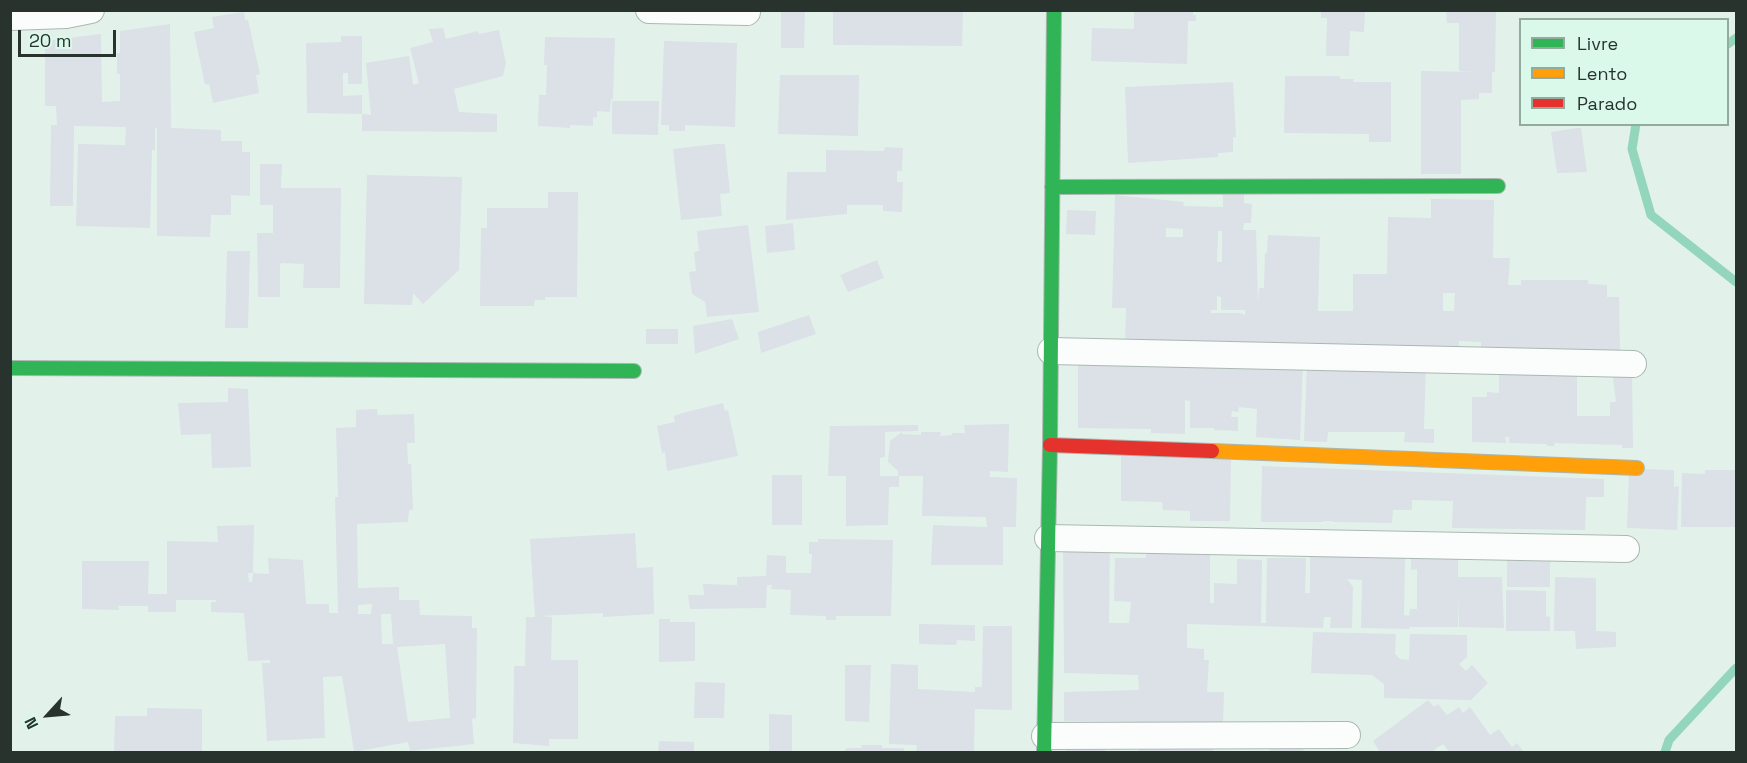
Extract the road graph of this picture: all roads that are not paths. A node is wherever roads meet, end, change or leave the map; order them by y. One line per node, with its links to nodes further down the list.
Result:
1 (91, 10): 5 (street)
2 (649, 10): 4 (street)
3 (1054, 10): 7 (street)
4 (747, 12)
5 (10, 17)
6 (1498, 186): 7 (street)
7 (1052, 187): 8 (street)
8 (1051, 351): 9 (street); 12 (street)
9 (1633, 364)
10 (10, 368): 11 (street)
11 (634, 371)
12 (1050, 445): 13 (street); 14 (street)
13 (1636, 468)
14 (1048, 538): 15 (street); 17 (street)
15 (1626, 549)
16 (1347, 735): 17 (street)
17 (1044, 744)

